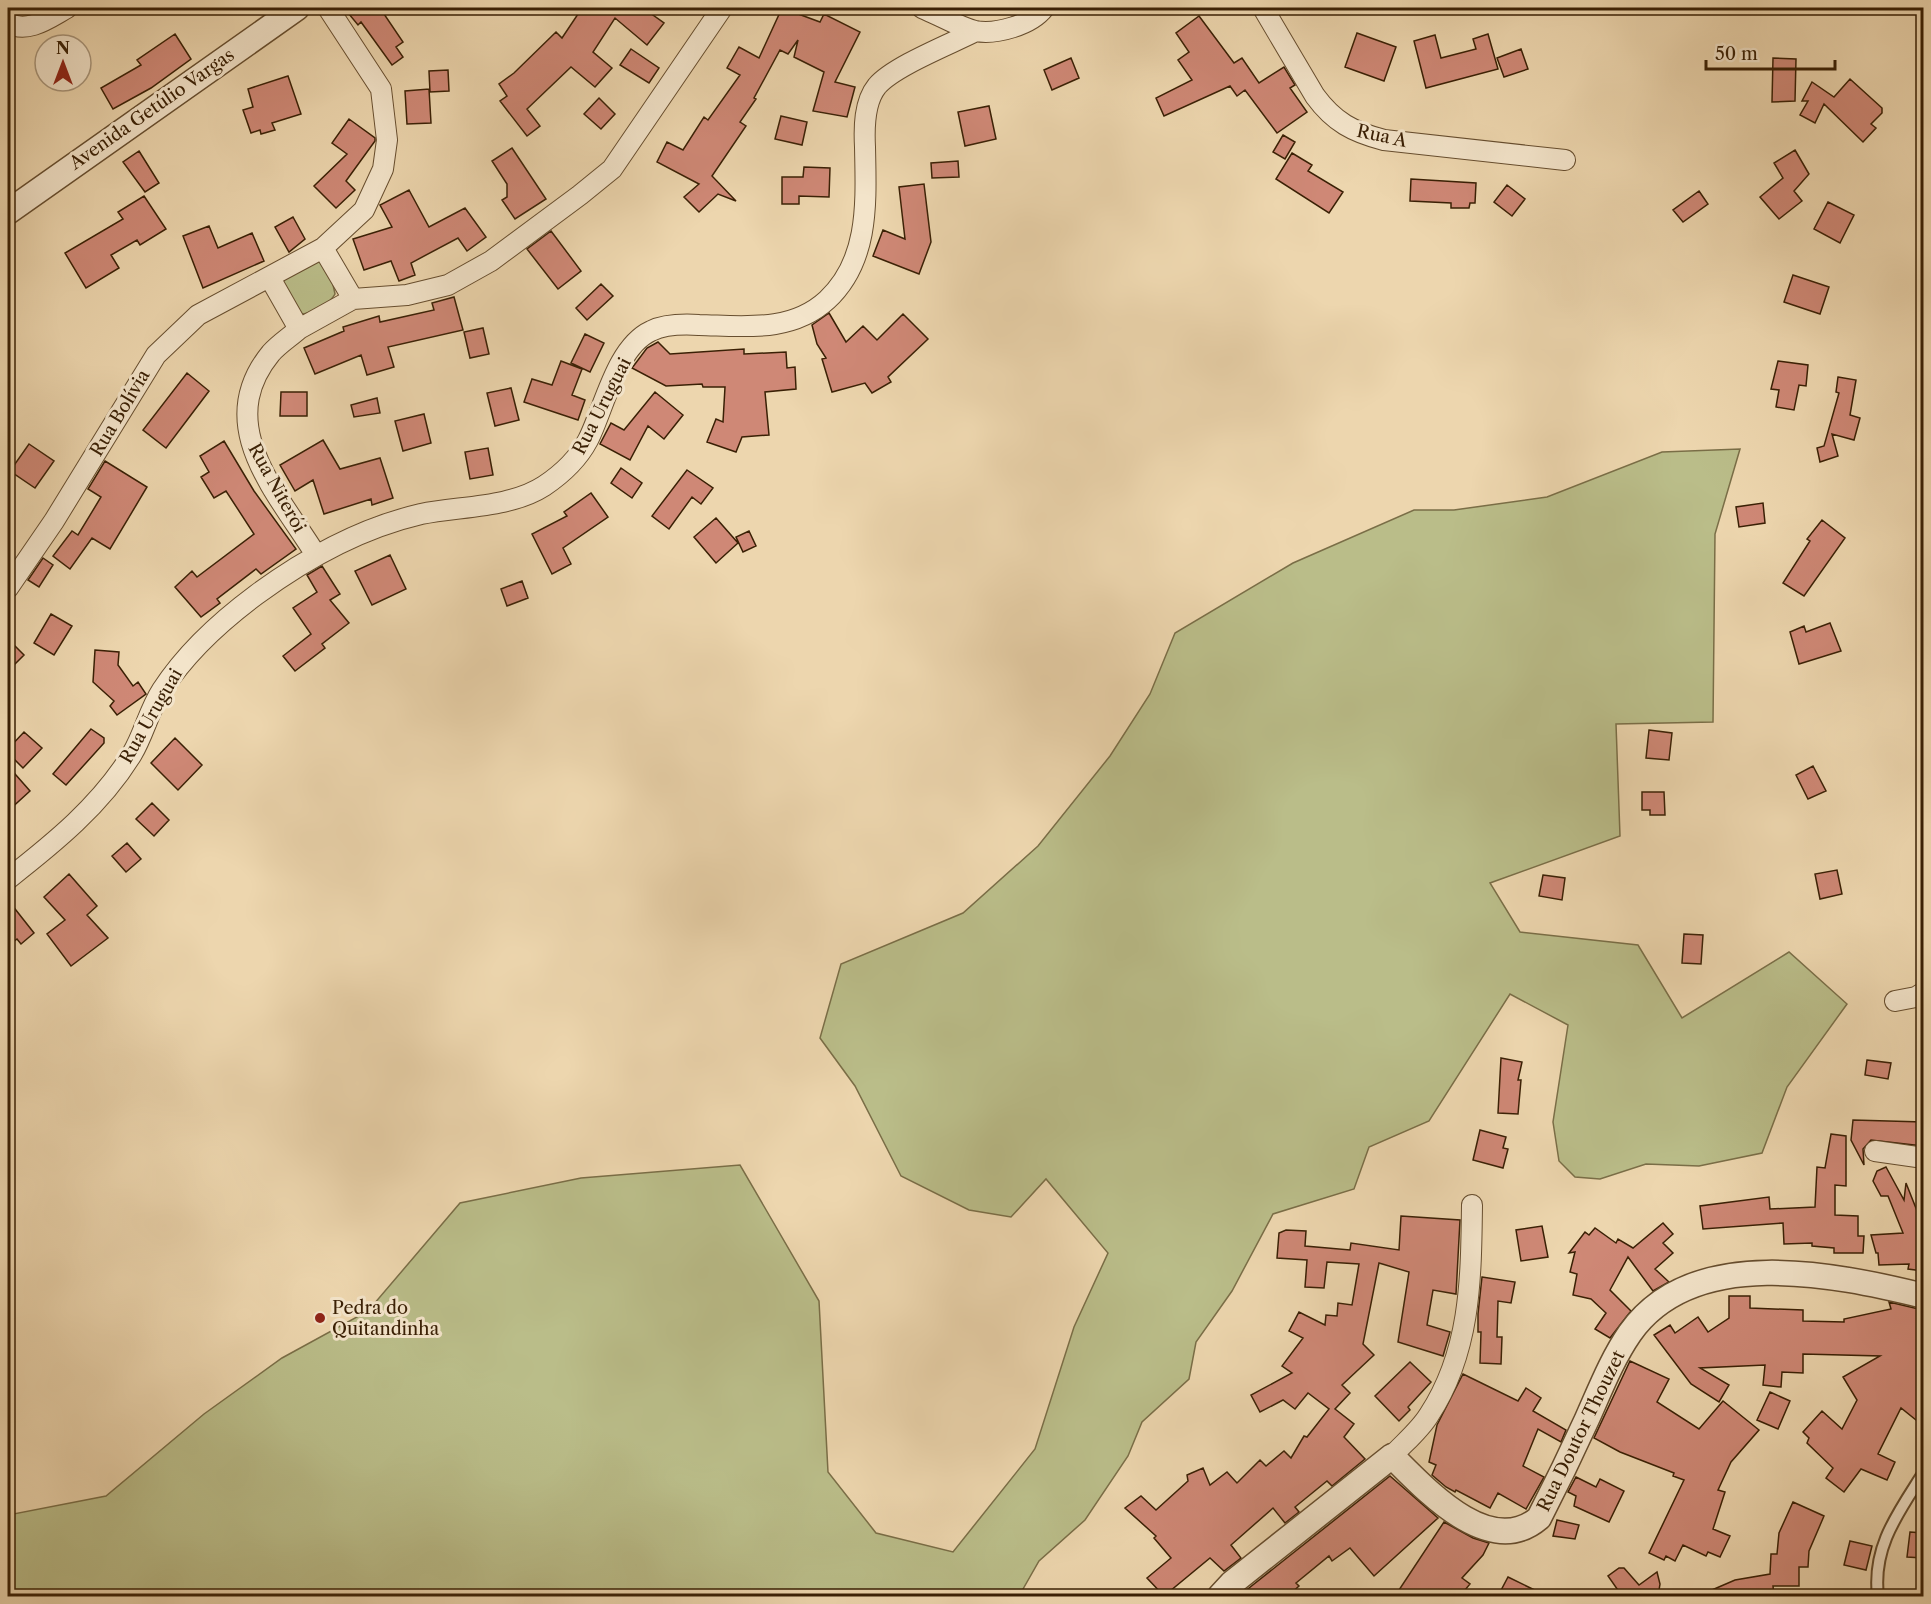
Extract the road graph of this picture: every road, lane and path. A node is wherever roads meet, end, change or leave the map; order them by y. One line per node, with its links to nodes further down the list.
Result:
1 (67, 8): 8 (street)
2 (297, 8): 11 (street, Avenida Getúlio Vargas)
3 (328, 8): 12 (street, Rua Bolívia)
4 (722, 8): 14 (street)
5 (922, 8): 9 (street)
6 (1044, 8): 9 (street)
7 (1263, 8): 10 (street, Rua A)
8 (8, 22)
9 (976, 31): 16 (street, Rua Uruguai)
10 (1565, 160)
11 (8, 212)
12 (323, 248): 13 (street, Rua Bolívia); 14 (street)
13 (270, 278): 15 (street); 17 (street, Rua Bolívia)
14 (353, 299): 15 (street, Rua Niterói)
15 (299, 329): 16 (street, Rua Niterói)
16 (316, 555): 18 (street, Rua Uruguai)
17 (8, 588)
18 (8, 879)
19 (1923, 992): 20 (street)
20 (1896, 1001)
21 (1875, 1151): 22 (street)
22 (1923, 1158)
23 (1472, 1205): 25 (street)
24 (1923, 1296): 25 (street, Rua Doutor Thouzet)
25 (1392, 1456): 27 (street)
26 (1923, 1472): 28 (lane)
27 (1220, 1596)
28 (1878, 1596)

